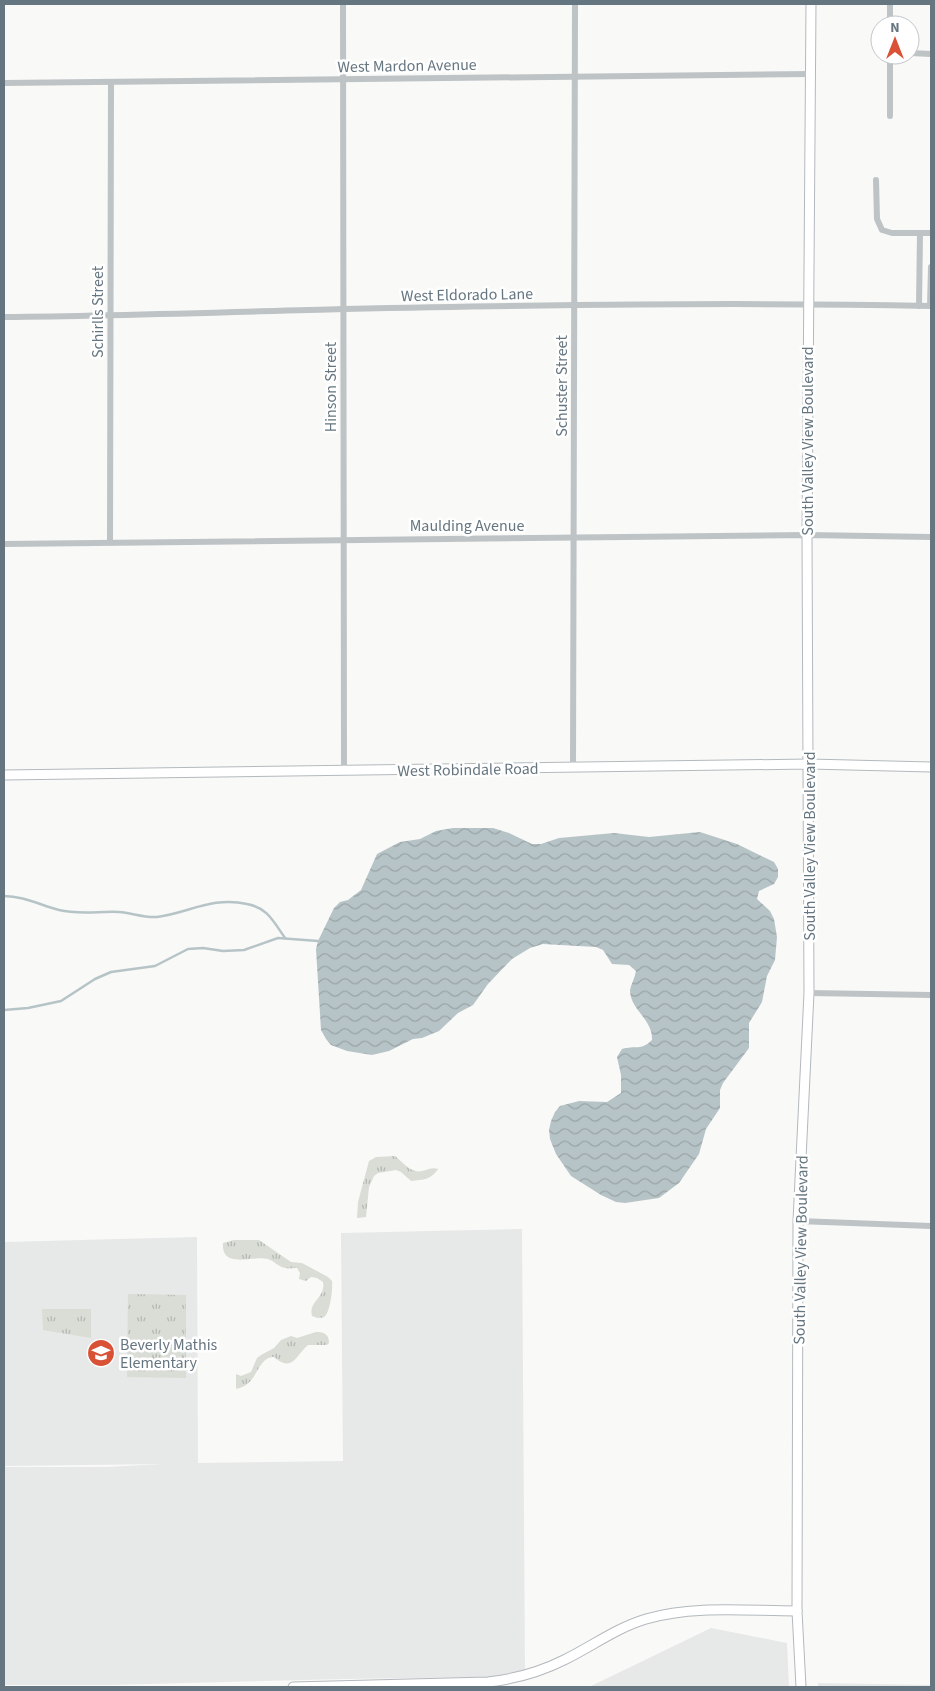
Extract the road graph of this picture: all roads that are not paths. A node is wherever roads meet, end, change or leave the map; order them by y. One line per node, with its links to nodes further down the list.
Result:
1 (343, 4): 7 (street, Hinson Street)
2 (575, 4): 6 (street, Schuster Street)
3 (811, 4): 5 (main road, South Valley View Boulevard)
4 (890, 65): 10 (street)
5 (811, 74): 6 (street, West Mardon Avenue); 15 (main road, South Valley View Boulevard)
6 (575, 77): 7 (street, West Mardon Avenue); 16 (street, Schuster Street)
7 (343, 79): 8 (street, West Mardon Avenue); 19 (street, Hinson Street)
8 (111, 82): 9 (street, West Mardon Avenue); 20 (street, Schirlls Street)
9 (4, 83)
10 (890, 116)
11 (876, 180): 12 (street)
12 (920, 233): 13 (street); 17 (street)
13 (931, 233)
14 (931, 267): 18 (street)
15 (807, 304): 16 (street, West Eldorado Lane); 17 (street, West Eldorado Lane); 22 (main road, South Valley View Boulevard)
16 (575, 306): 19 (street, West Eldorado Lane); 24 (street, Schuster Street)
17 (919, 306): 18 (street, West Eldorado Lane)
18 (931, 306)
19 (344, 309): 20 (street, West Eldorado Lane); 25 (street, Hinson Street)
20 (111, 316): 21 (street, West Eldorado Lane); 26 (street, Schirlls Street)
21 (4, 317)
22 (807, 535): 23 (street, Maulding Avenue); 24 (street, Maulding Avenue); 28 (main road, South Valley View Boulevard)
23 (931, 537)
24 (574, 538): 25 (street, Maulding Avenue); 30 (street, Schuster Street)
25 (344, 540): 26 (street, Maulding Avenue); 31 (street, Hinson Street)
26 (110, 542): 27 (street, Maulding Avenue)
27 (4, 544)
28 (809, 764): 29 (main road, West Robindale Road); 30 (main road, West Robindale Road); 33 (main road, South Valley View Boulevard)
29 (931, 767)
30 (573, 768): 31 (main road, West Robindale Road)
31 (344, 771): 32 (main road, West Robindale Road)
32 (4, 776)
33 (809, 993): 34 (street); 35 (main road, South Valley View Boulevard)
34 (931, 996)
35 (798, 1221): 36 (street); 37 (main road, South Valley View Boulevard)
36 (931, 1226)
37 (797, 1611): 38 (main road); 39 (main road, South Valley View Boulevard)
38 (293, 1687)
39 (801, 1687)

